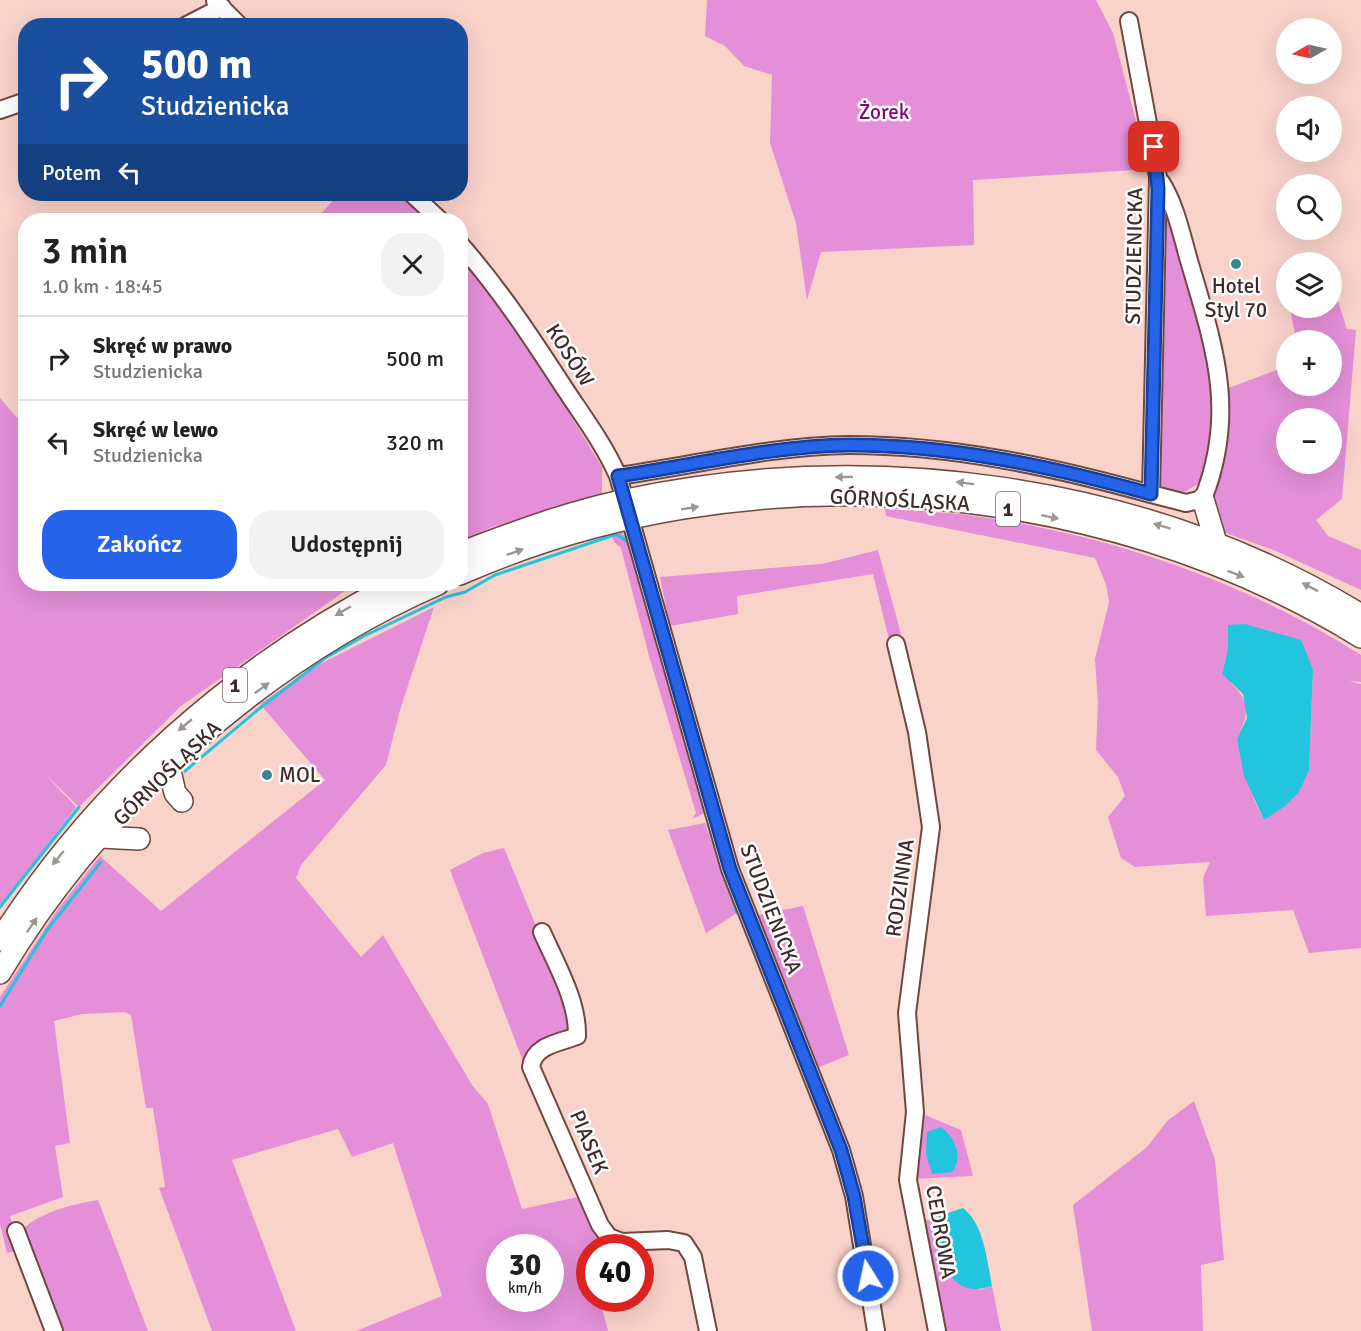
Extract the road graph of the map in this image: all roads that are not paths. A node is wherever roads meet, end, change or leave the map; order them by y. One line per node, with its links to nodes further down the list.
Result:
1 (218, 4): 2 (street); 3 (street)
2 (197, 18)
3 (232, 18)
4 (1129, 21): 7 (street, STUDZIENICKA)
5 (18, 104): 6 (street)
6 (0, 110)
7 (1158, 177): 12 (street, STUDZIENICKA); 13 (street)
8 (420, 201): 9 (street)
9 (432, 213)
10 (468, 253): 11 (street, KOSÓW)
11 (618, 476): 12 (street); 14 (street, KOSÓW)
12 (1151, 494): 13 (street)
13 (1203, 499): 15 (main road)
14 (629, 510): 15 (main road, GÓRNOŚLĄSKA / 1, one-way to 14); 16 (main road, GÓRNOŚLĄSKA / 1); 17 (main road, GÓRNOŚLĄSKA / 1, one-way to 14); 21 (main road, GÓRNOŚLĄSKA / 1, one-way to 21); 34 (street, STUDZIENICKA)
15 (1217, 546): 20 (main road, GÓRNOŚLĄSKA / 1, one-way to 15)
16 (468, 550)
17 (468, 571)
18 (382, 591): 28 (main road, GÓRNOŚLĄSKA / 1, one-way to 28)
19 (424, 591): 23 (main road, GÓRNOŚLĄSKA / 1, one-way to 19)
20 (1361, 615)
21 (1361, 637)
22 (896, 644): 30 (street, RODZINNA)
23 (169, 766): 24 (main road); 25 (main road, GÓRNOŚLĄSKA / 1)
24 (182, 801)
25 (101, 837): 26 (main road); 29 (main road, GÓRNOŚLĄSKA / 1, one-way to 25)
26 (139, 839)
27 (542, 932): 33 (street, PIASEK)
28 (0, 940)
29 (0, 973)
30 (912, 1141): 35 (street, CEDROWA)
31 (16, 1231): 32 (street)
32 (54, 1331)
33 (708, 1331)
34 (876, 1331)
35 (937, 1331)

